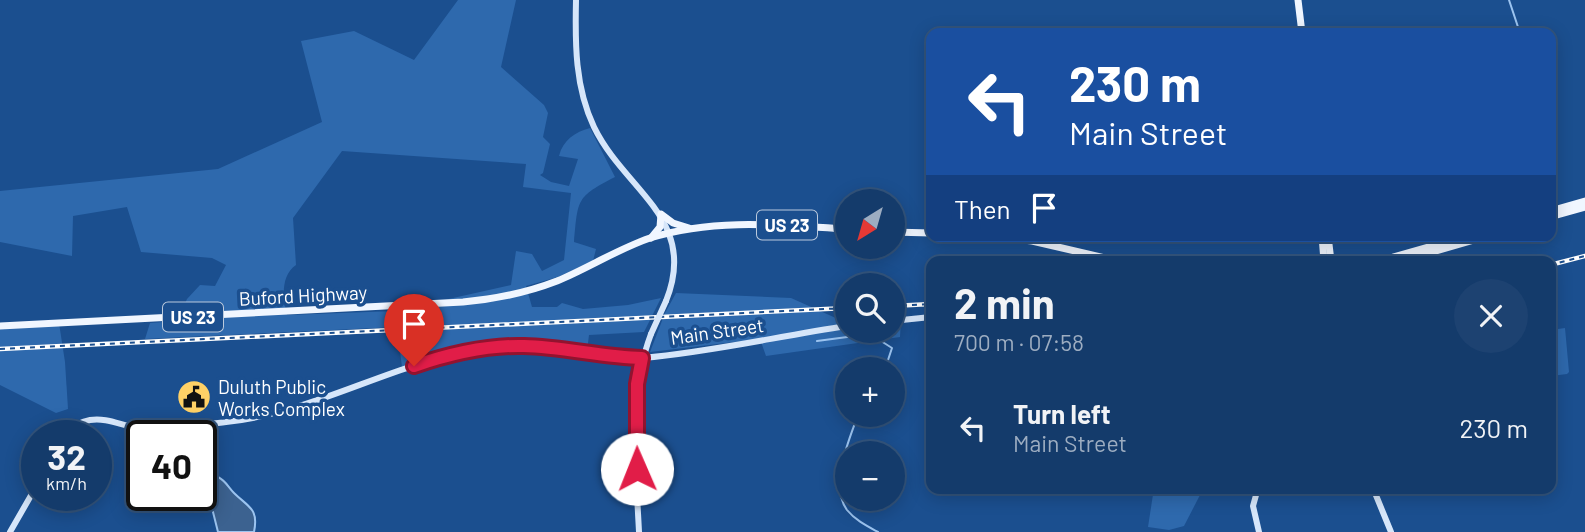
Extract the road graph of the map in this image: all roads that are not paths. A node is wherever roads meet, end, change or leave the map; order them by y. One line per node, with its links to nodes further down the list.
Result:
1 (576, 0): 8 (street)
2 (1298, 0): 3 (main road)
3 (1301, 28)
4 (1585, 201): 6 (main road)
5 (1585, 207): 7 (main road)
6 (1556, 211)
7 (1556, 212)
8 (661, 214): 10 (main road); 13 (street); 14 (main road)
9 (835, 228): 10 (main road, Buford Highway / US 23)
10 (694, 229): 13 (main road, Buford Highway / US 23)
11 (905, 232): 12 (main road)
12 (926, 233)
13 (670, 234): 14 (main road, Buford Highway / US 23); 26 (street, bridge)
14 (650, 238): 24 (main road, Buford Highway / US 23)
15 (1036, 242): 19 (main road)
16 (1450, 242): 18 (main road)
17 (1463, 242): 18 (main road)
18 (1433, 249): 20 (main road); 21 (main road)
19 (1096, 256)
20 (1399, 256)
21 (1415, 256)
22 (926, 318): 23 (street)
23 (905, 320)
24 (0, 326)
25 (835, 328): 26 (street, Main Street)
26 (642, 358): 27 (street, Main Street); 32 (street)
27 (112, 422)
28 (1256, 494): 33 (street)
29 (1375, 494): 34 (street)
30 (22, 511): 31 (street)
31 (10, 532)
32 (639, 532)
33 (1259, 532)
34 (1391, 532)

